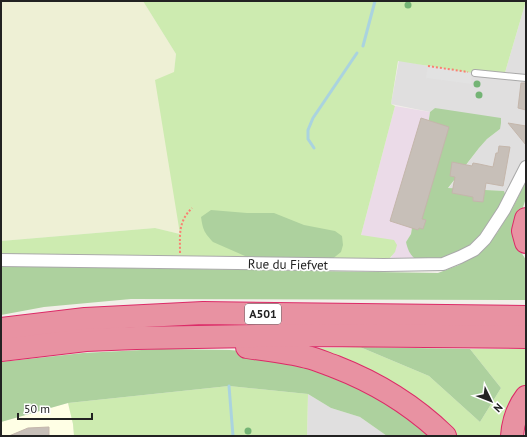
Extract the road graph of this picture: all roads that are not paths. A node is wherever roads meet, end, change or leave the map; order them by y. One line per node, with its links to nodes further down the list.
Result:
1 (475, 73): 2 (lane)
2 (526, 78)
3 (526, 167): 6 (street, Rue du Fiefvet)
4 (526, 220): 5 (highway)
5 (526, 242)
6 (1, 260)
7 (526, 317): 8 (highway, A501)
8 (1, 329)
9 (526, 337): 10 (highway, A501)
10 (136, 338): 11 (highway, A501); 13 (highway)
11 (1, 350)
12 (526, 397): 14 (highway)
13 (445, 436)
14 (512, 436)

